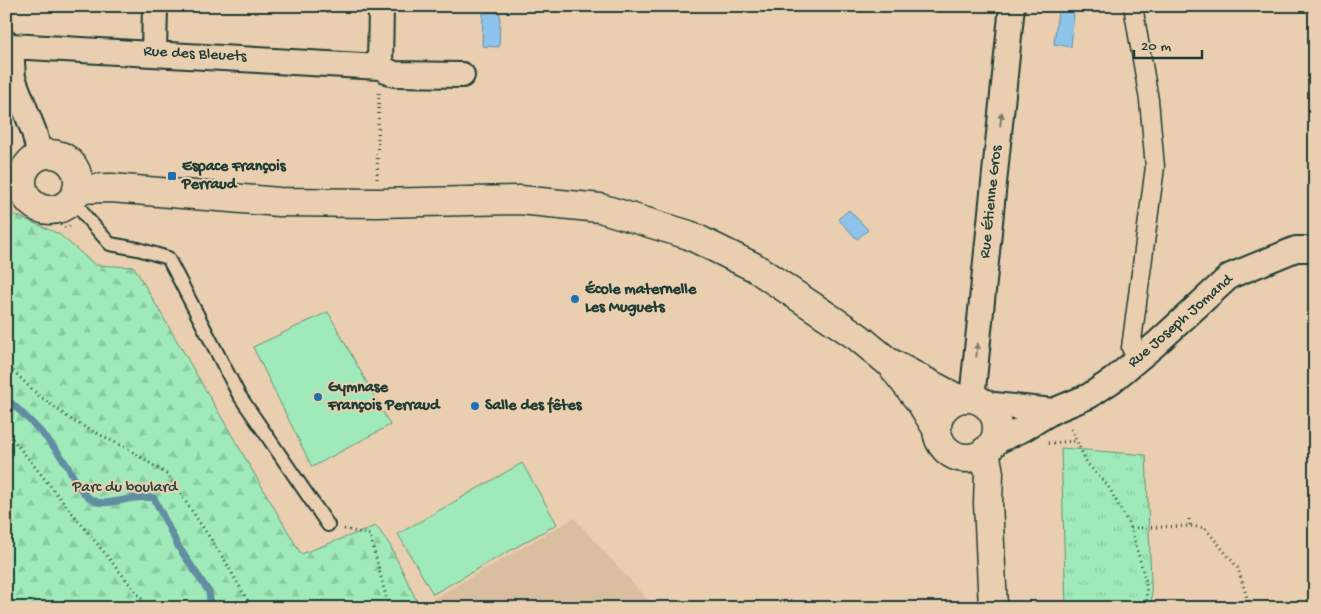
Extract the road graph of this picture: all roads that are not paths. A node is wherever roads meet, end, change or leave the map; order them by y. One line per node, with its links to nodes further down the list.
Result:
1 (154, 6): 6 (street)
2 (381, 6): 7 (street)
3 (1012, 6): 15 (street, Rue Étienne Gros, one-way to 3)
4 (1133, 6): 13 (street)
5 (9, 45): 6 (street, Rue des Bleuets); 9 (street)
6 (154, 53): 7 (street, Rue des Bleuets)
7 (380, 66): 8 (street, Rue des Bleuets)
8 (462, 75)
9 (40, 156): 10 (main road); 11 (main road)
10 (14, 175): 11 (main road)
11 (75, 193): 14 (main road); 21 (lane)
12 (1315, 249): 13 (street, Rue Joseph Jomand)
13 (1140, 358): 16 (street, Rue Joseph Jomand)
14 (887, 361): 15 (main road); 17 (main road)
15 (972, 401): 16 (street, Rue Joseph Jomand); 17 (main road); 18 (main road)
16 (1057, 410): 18 (street, Rue Joseph Jomand)
17 (937, 429): 19 (main road)
18 (988, 447): 19 (main road); 20 (main road)
19 (956, 455): 20 (main road)
20 (988, 503): 22 (main road)
21 (328, 525)
22 (993, 608)

